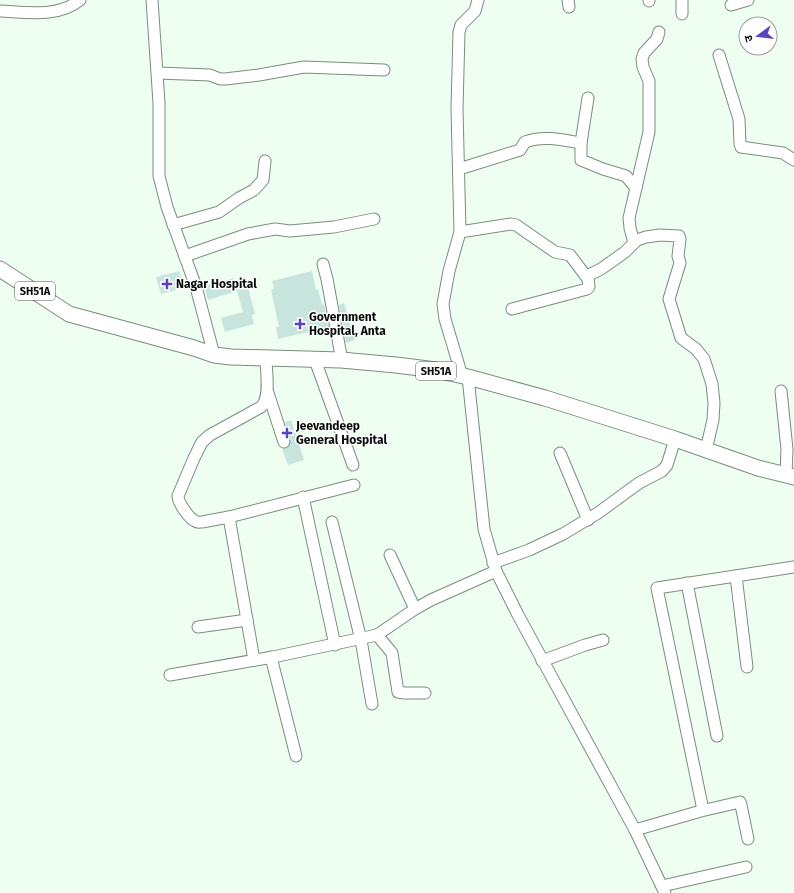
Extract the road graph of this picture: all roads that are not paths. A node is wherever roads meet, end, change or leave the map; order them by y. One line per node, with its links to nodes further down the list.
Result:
1 (152, 0): 12 (street)
2 (478, 0): 17 (street)
3 (682, 0): 8 (street)
4 (748, 0): 6 (street)
5 (77, 2): 7 (street)
6 (731, 5)
7 (0, 11)
8 (682, 14)
9 (659, 32): 18 (street)
10 (719, 54): 16 (street)
11 (384, 70): 12 (street)
12 (158, 73): 20 (street)
13 (588, 98): 14 (street)
14 (581, 142): 17 (street); 18 (street)
15 (265, 160): 20 (street)
16 (794, 160)
17 (459, 169): 21 (street)
18 (636, 188): 22 (street)
19 (374, 219): 23 (street)
20 (173, 225): 23 (street)
21 (460, 232): 26 (street); 32 (street)
22 (634, 243): 26 (street); 37 (street)
23 (185, 256): 28 (street)
24 (322, 264): 31 (street)
25 (0, 269): 28 (main road, SH51A)
26 (588, 279): 27 (street)
27 (512, 309)
28 (214, 355): 29 (main road, SH51A)
29 (266, 359): 30 (main road, SH51A); 34 (street)
30 (315, 360): 31 (main road, SH51A); 39 (street)
31 (342, 361): 32 (main road, SH51A)
32 (465, 376): 35 (main road, SH51A); 47 (street)
33 (781, 391): 40 (street)
34 (267, 392): 36 (street); 43 (street)
35 (675, 439): 37 (main road, SH51A); 44 (street)
36 (284, 442)
37 (706, 450): 40 (main road, SH51A)
38 (560, 453): 44 (street)
39 (353, 465)
40 (790, 476)
41 (354, 485): 42 (street)
42 (303, 497): 43 (street); 57 (street)
43 (229, 517): 52 (street)
44 (588, 520): 47 (street)
45 (332, 522): 55 (street)
46 (390, 555): 51 (street)
47 (494, 567): 51 (street); 60 (street)
48 (794, 567): 49 (street)
49 (736, 576): 50 (street); 61 (street)
50 (687, 583): 65 (street); 67 (street)
51 (415, 609): 54 (street)
52 (247, 620): 53 (street); 59 (street)
53 (198, 627)
54 (377, 636): 55 (street); 63 (street)
55 (361, 640): 57 (street); 64 (street)
56 (603, 640): 60 (street)
57 (335, 645): 58 (street)
58 (271, 657): 59 (street); 66 (street)
59 (254, 660): 62 (street)
60 (542, 660): 68 (street)
61 (747, 667)
62 (170, 675)
63 (425, 693)
64 (372, 704)
65 (717, 736)
66 (296, 756)
67 (704, 810): 68 (street); 69 (street)
68 (634, 830): 71 (street)
69 (748, 839)
70 (746, 867): 71 (street)
71 (663, 890)

